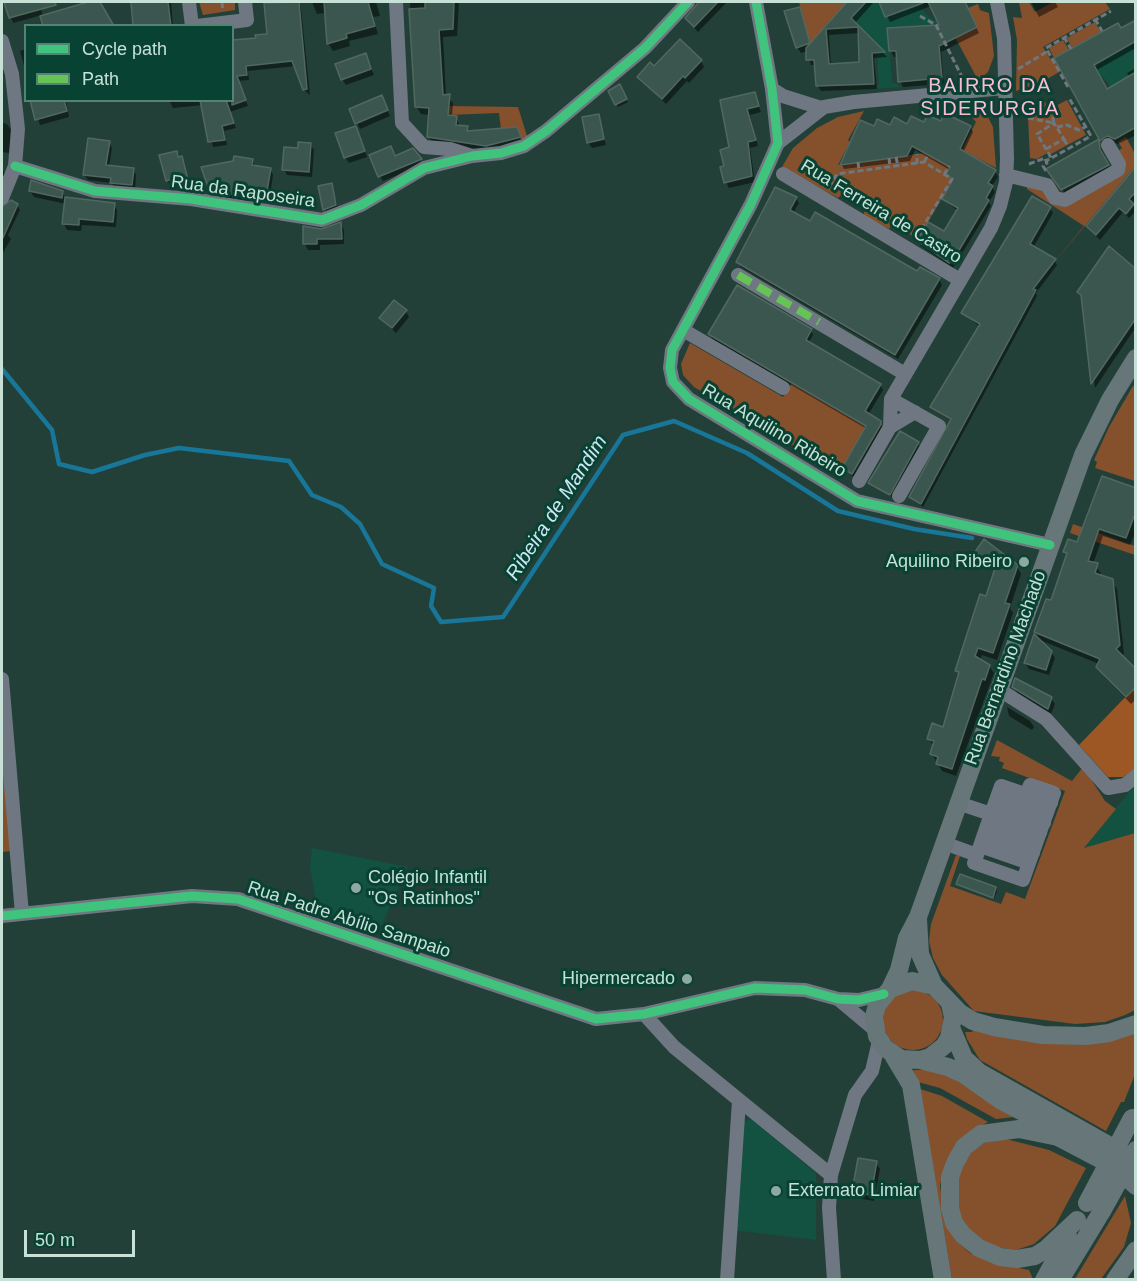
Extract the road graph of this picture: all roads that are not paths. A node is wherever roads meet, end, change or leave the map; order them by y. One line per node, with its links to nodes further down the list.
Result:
1 (189, 2): 7 (street)
2 (245, 2): 8 (street)
3 (396, 2): 15 (street)
4 (688, 2): 15 (street, Rua da Raposeira)
5 (756, 2): 11 (street)
6 (997, 2): 10 (street)
7 (192, 24)
8 (214, 24)
9 (2, 41): 16 (street)
10 (1004, 88): 12 (street); 18 (street)
11 (772, 89): 12 (street); 13 (street)
12 (821, 108): 13 (street)
13 (778, 143): 22 (street, Rua Aquilino Ribeiro)
14 (1108, 145): 18 (street)
15 (472, 156): 16 (street, Rua da Raposeira)
16 (15, 166): 19 (street)
17 (783, 174): 21 (street, Rua Ferreira de Castro)
18 (1006, 175): 21 (street)
19 (2, 198)
20 (738, 275): 24 (street)
21 (960, 280): 24 (street)
22 (683, 330): 25 (street); 31 (street, Rua Aquilino Ribeiro)
23 (1136, 358): 31 (main road, Rua Bernardino Machado)
24 (905, 374): 26 (street)
25 (783, 388)
26 (891, 399): 27 (street); 28 (street)
27 (915, 412): 28 (street); 30 (street)
28 (890, 427): 29 (street)
29 (859, 481)
30 (899, 496)
31 (1050, 544): 33 (main road, Rua Bernardino Machado)
32 (2, 679): 39 (street)
33 (998, 689): 34 (street); 35 (main road, Rua Bernardino Machado)
34 (1136, 776)
35 (958, 802): 36 (street); 38 (main road, Rua Bernardino Machado)
36 (988, 824): 37 (street); 37 (street); 37 (street); 37 (street); 37 (street); 38 (street)
37 (1040, 833)
38 (944, 843): 41 (main road, Rua Bernardino Machado)
39 (22, 914): 40 (street, Rua Padre Abílio Sampaio); 46 (street, Rua Padre Abílio Sampaio)
40 (2, 916)
41 (918, 917): 42 (main road, Rua Bernardino Machado); 43 (main road, Rua Bernardino Machado)
42 (934, 987): 43 (main road); 45 (main road)
43 (887, 991): 44 (street); 49 (main road)
44 (838, 999): 46 (street, Rua Padre Abílio Sampaio); 49 (street)
45 (950, 1004): 47 (main road); 48 (main road)
46 (644, 1014): 52 (street)
47 (1136, 1024)
48 (952, 1030): 51 (main road); 56 (main road)
49 (877, 1035): 50 (main road); 57 (street)
50 (893, 1054): 51 (main road); 64 (main road)
51 (921, 1060): 54 (main road)
52 (739, 1101): 57 (street); 62 (street)
53 (1134, 1115): 59 (main road, bridge)
54 (1058, 1137): 58 (main road); 60 (main road)
55 (1136, 1150): 59 (main road, bridge)
56 (1136, 1159)
57 (831, 1175): 63 (street)
58 (1136, 1185)
59 (1094, 1207): 60 (main road); 66 (main road)
60 (1077, 1221): 65 (main road)
61 (1136, 1250): 67 (main road)
62 (728, 1280)
63 (834, 1280)
64 (943, 1280)
65 (1044, 1280)
66 (1060, 1280)
67 (1114, 1280)

